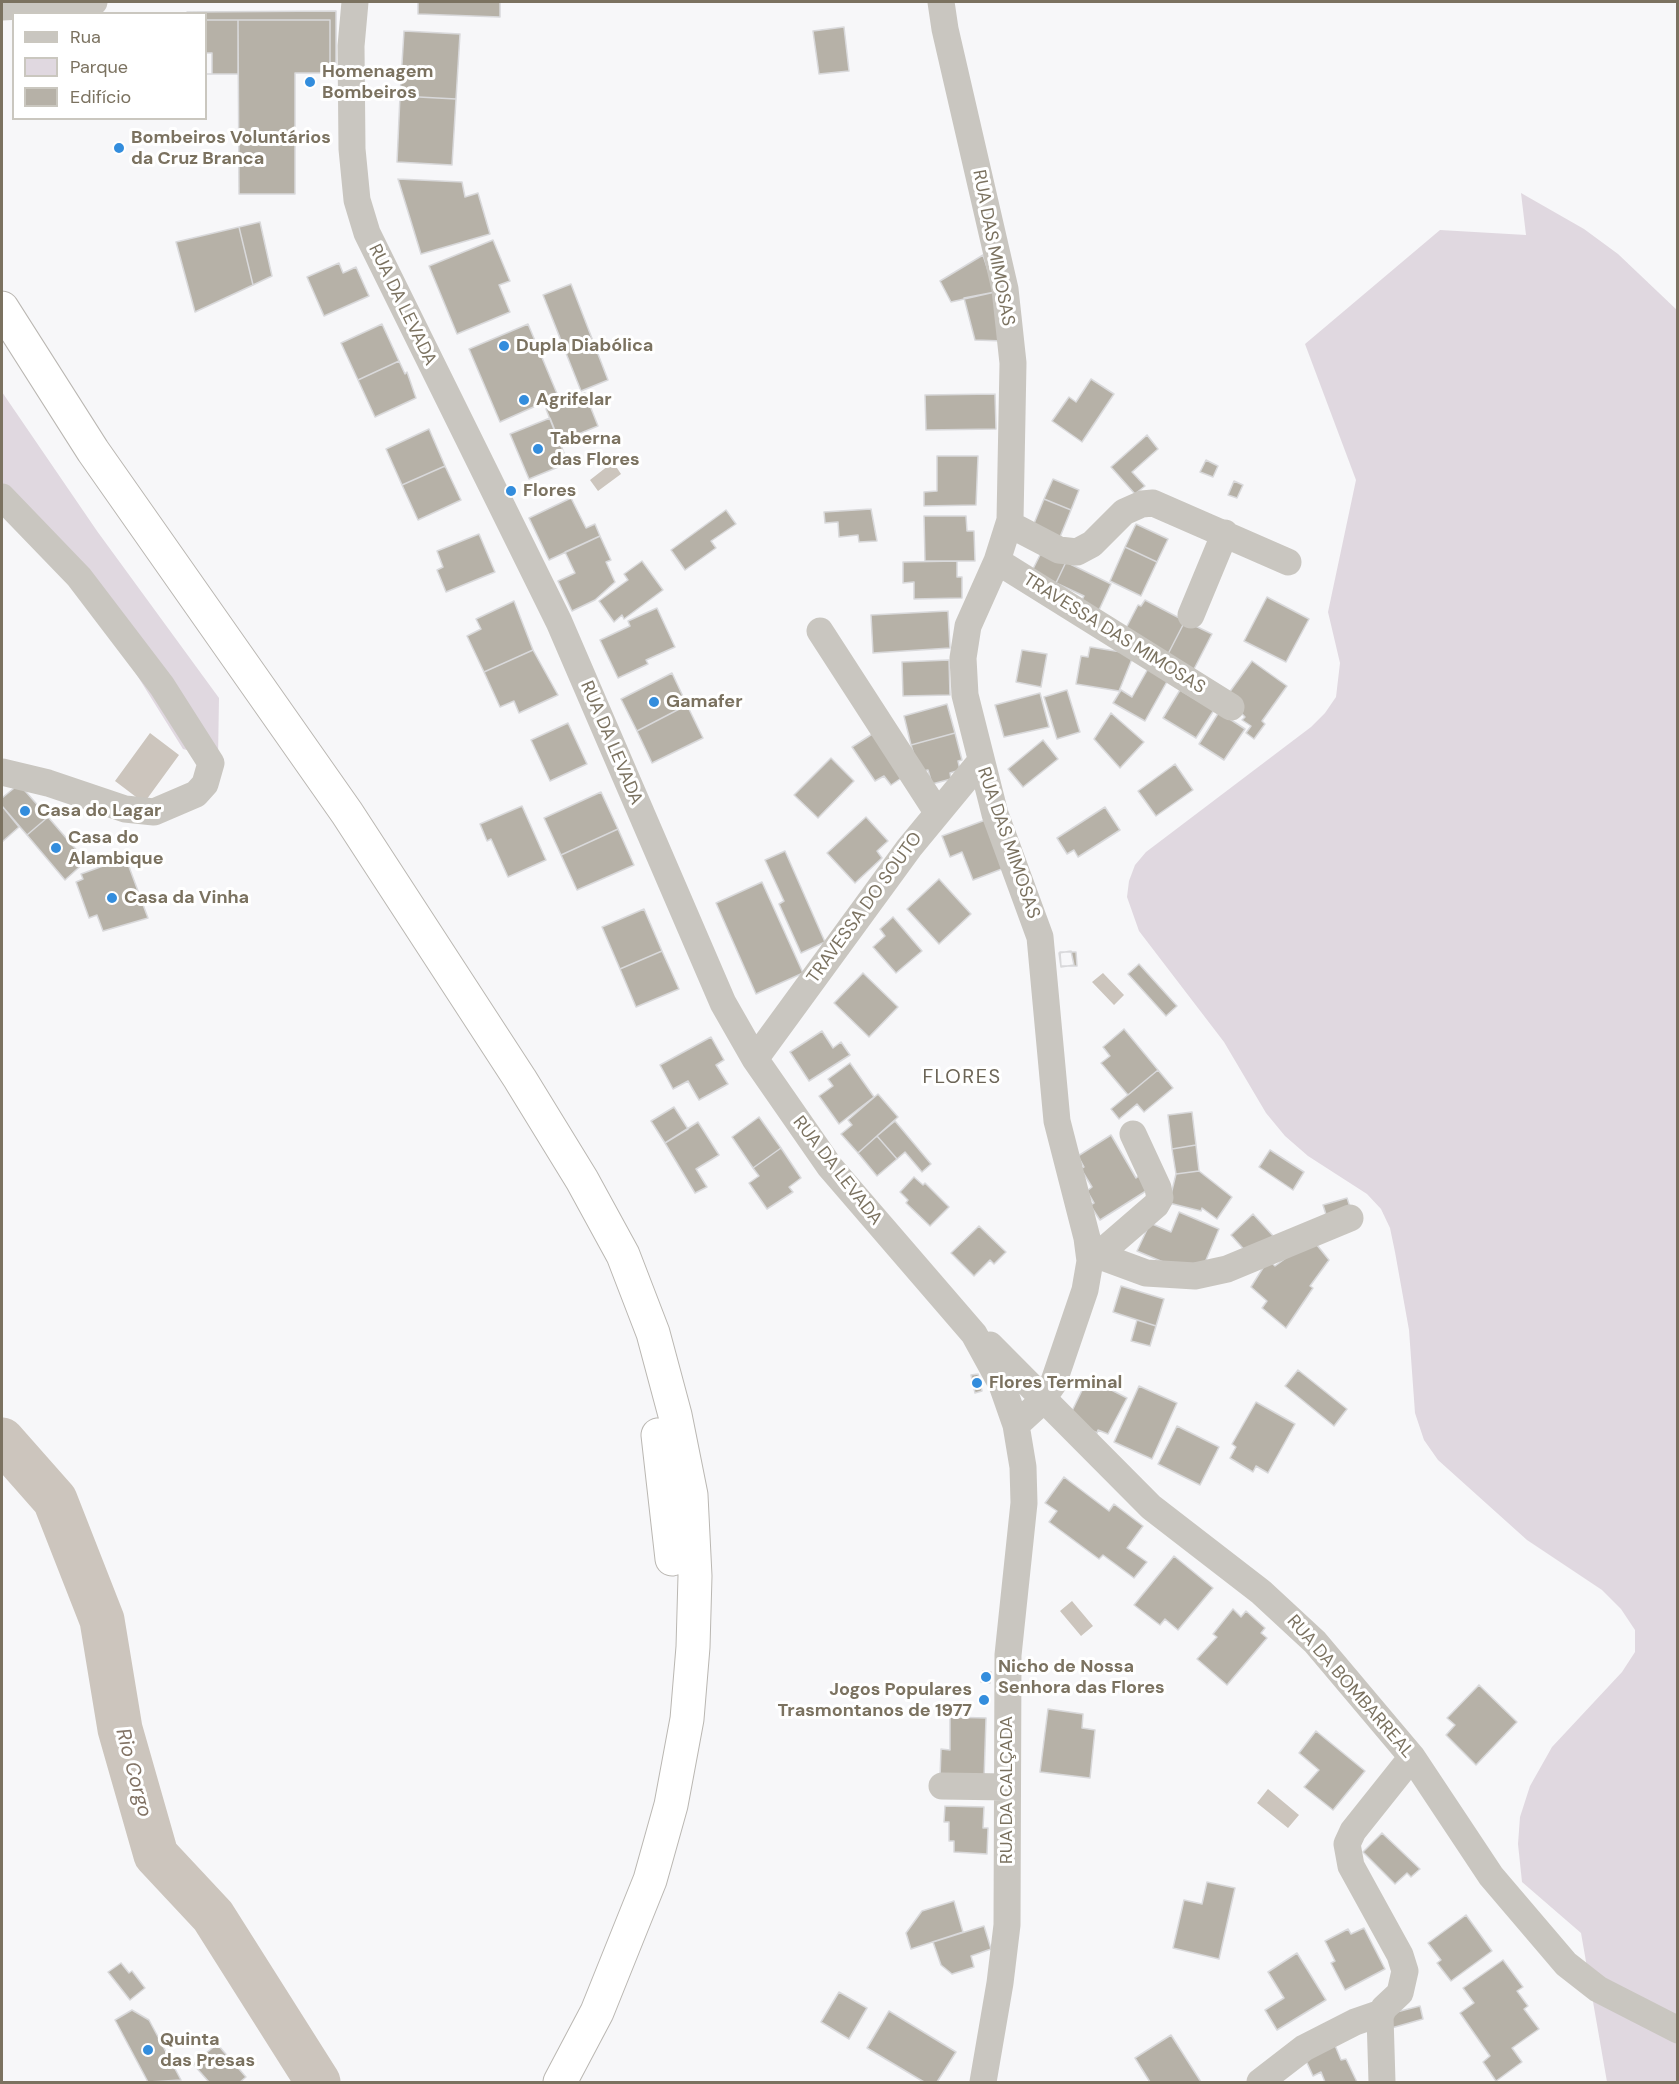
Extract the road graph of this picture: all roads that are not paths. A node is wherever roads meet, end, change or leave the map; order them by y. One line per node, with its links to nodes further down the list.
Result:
1 (94, 2): 4 (street)
2 (355, 2): 18 (street, RUA DA LEVADA)
3 (941, 2): 8 (street, RUA DAS MIMOSAS)
4 (2, 7)
5 (2, 308): 28 (highway)
6 (2, 347): 28 (highway)
7 (2, 498): 16 (street)
8 (1009, 524): 9 (street); 10 (street, RUA DAS MIMOSAS)
9 (1225, 533): 11 (street); 12 (street)
10 (997, 561): 14 (street, TRAVESSA DAS MIMOSAS); 15 (street, RUA DAS MIMOSAS)
11 (1288, 562)
12 (1191, 615)
13 (820, 631): 17 (street)
14 (1231, 707)
15 (980, 762): 17 (street, TRAVESSA DO SOUTO); 21 (street, RUA DAS MIMOSAS)
16 (2, 772)
17 (937, 812): 18 (street, TRAVESSA DO SOUTO)
18 (755, 1059): 22 (street, RUA DA LEVADA)
19 (1133, 1134): 21 (street)
20 (1350, 1218): 21 (street)
21 (1093, 1254): 23 (street, RUA DAS MIMOSAS)
22 (945, 1300): 23 (street, RUA DA BOMBARREAL); 24 (street, RUA DA LEVADA)
23 (1043, 1398): 24 (street, RUA DAS MIMOSAS); 25 (street, RUA DA BOMBARREAL)
24 (1016, 1425): 27 (street, RUA DA CALÇADA)
25 (1412, 1757): 29 (street); 30 (street, RUA DA BOMBARREAL)
26 (942, 1786): 27 (street)
27 (1007, 1788): 33 (street, RUA DA CALÇADA)
28 (641, 1874): 31 (highway); 32 (highway)
29 (1381, 2013): 34 (street); 35 (street)
30 (1677, 2030)
31 (538, 2082)
32 (560, 2082)
33 (983, 2082)
34 (1260, 2082)
35 (1382, 2082)

